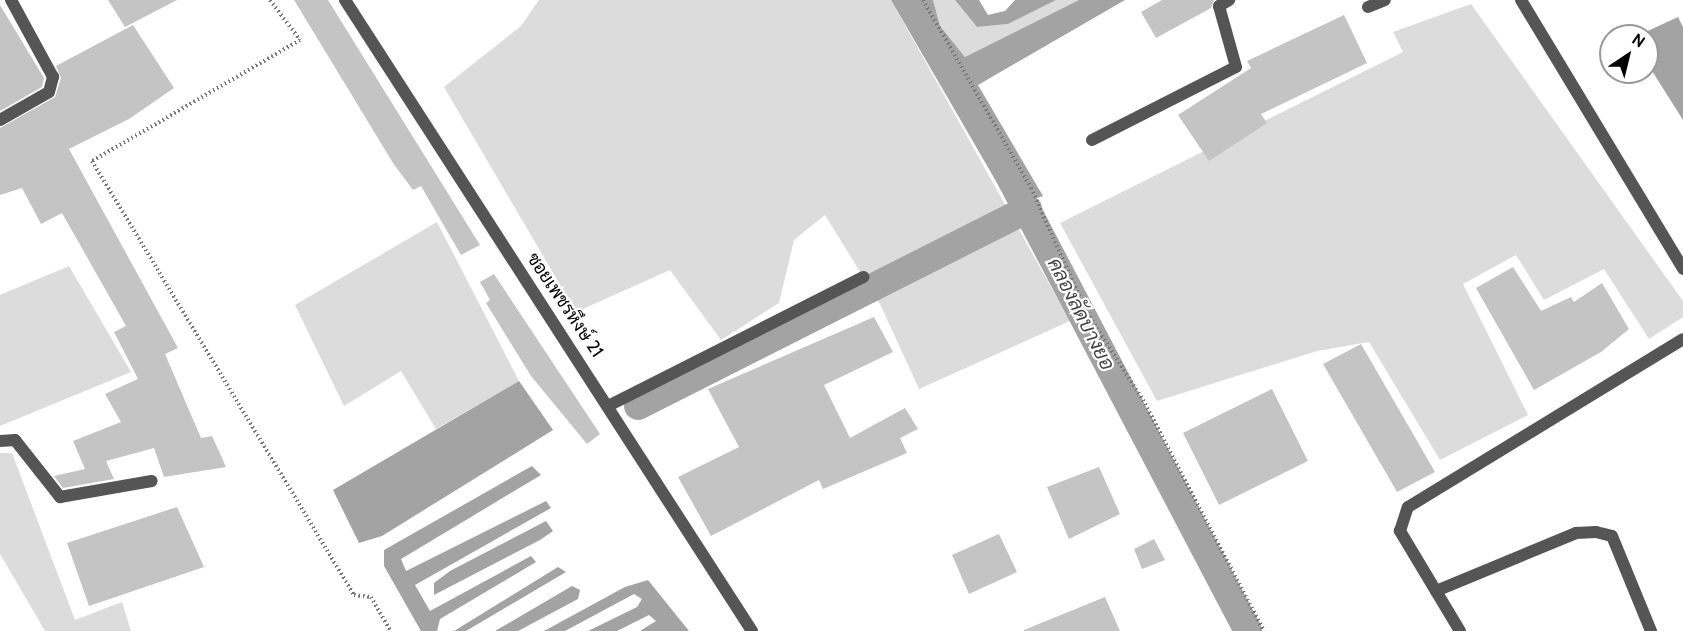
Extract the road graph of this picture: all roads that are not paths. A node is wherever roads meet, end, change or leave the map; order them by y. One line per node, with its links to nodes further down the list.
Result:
1 (11, 0): 7 (street)
2 (345, 0): 12 (street, ซอยเพชรหึงษ์ 21)
3 (1229, 0): 8 (street)
4 (1385, 0): 6 (street)
5 (1521, 0): 9 (street)
6 (1368, 7)
7 (0, 120)
8 (1092, 140)
9 (1683, 269)
10 (863, 277): 12 (street)
11 (1683, 339): 15 (street)
12 (610, 405): 16 (street, ซอยเพชรหึงษ์ 21)
13 (0, 441): 14 (street)
14 (152, 480)
15 (1436, 591): 17 (street); 18 (street)
16 (752, 631)
17 (1461, 631)
18 (1651, 631)

